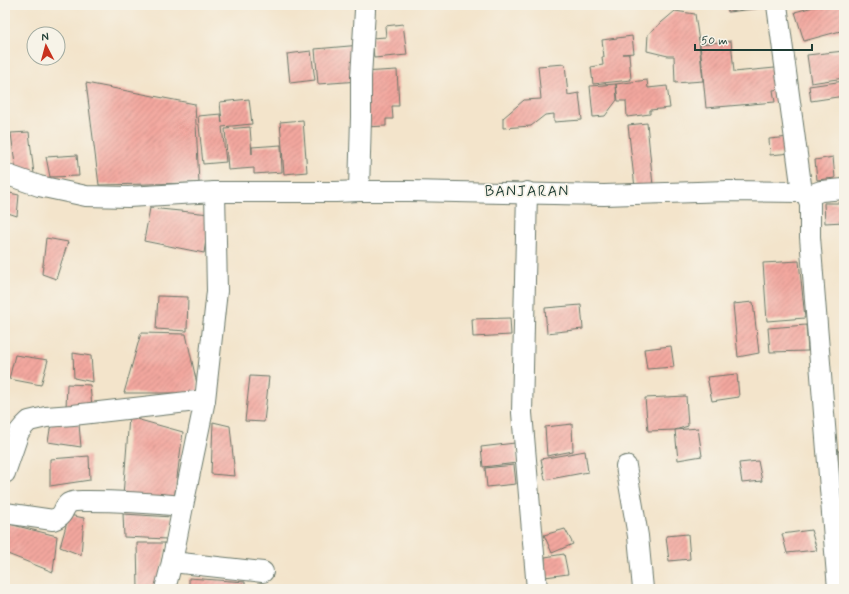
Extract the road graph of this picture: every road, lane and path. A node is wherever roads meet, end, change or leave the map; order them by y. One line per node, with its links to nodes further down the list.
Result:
1 (777, 5): 8 (street)
2 (365, 10): 5 (street)
3 (5, 174): 6 (street)
4 (844, 189): 8 (street)
5 (360, 191): 6 (street); 7 (street)
6 (215, 192): 9 (street)
7 (527, 192): 8 (street); 17 (street)
8 (804, 194): 19 (street)
9 (205, 400): 11 (street); 12 (street)
10 (626, 466): 18 (street)
11 (5, 473)
12 (183, 506): 13 (street); 14 (street)
13 (5, 513)
14 (172, 562): 15 (street); 16 (street)
15 (263, 572)
16 (165, 589)
17 (537, 589)
18 (643, 589)
19 (838, 589)

